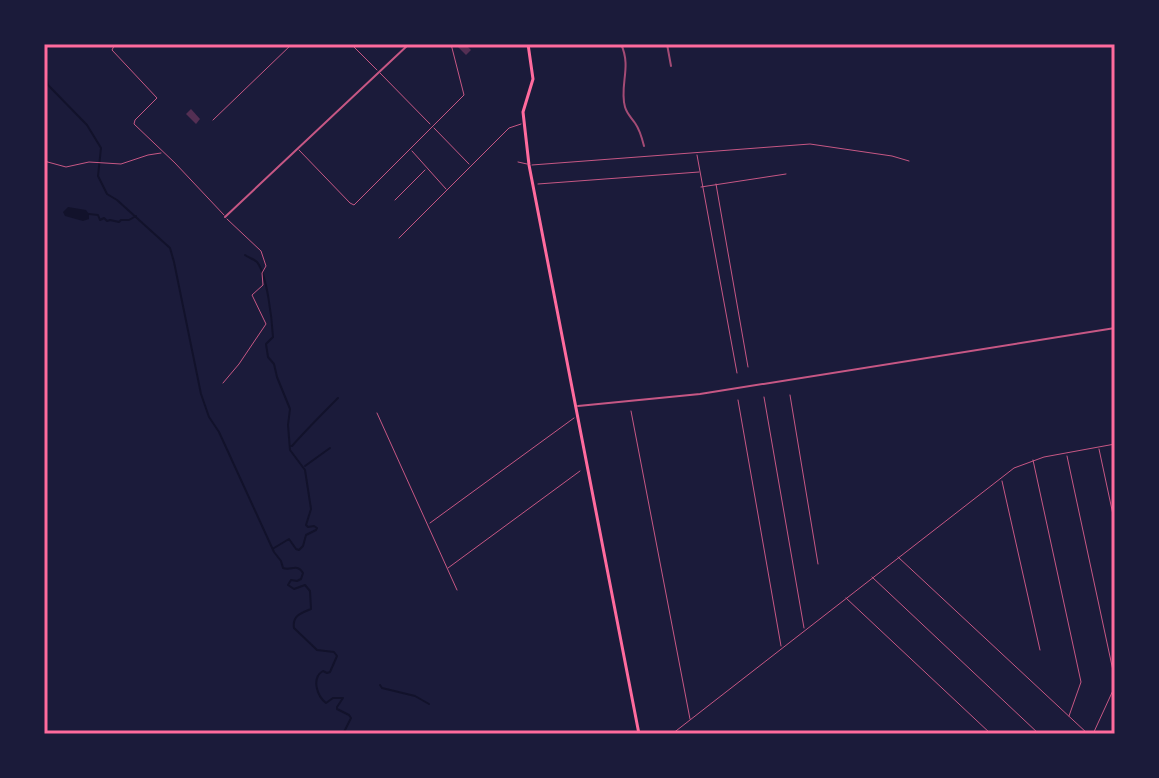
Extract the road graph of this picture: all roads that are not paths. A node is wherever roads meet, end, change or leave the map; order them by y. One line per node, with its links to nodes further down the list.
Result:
1 (115, 44): 13 (street)
2 (292, 44): 8 (street)
3 (351, 44): 7 (street)
4 (409, 44): 7 (street)
5 (451, 44): 10 (street)
6 (528, 44): 9 (main road)
7 (379, 72): 10 (street); 11 (street)
8 (213, 120)
9 (524, 123): 18 (main road); 19 (street)
10 (432, 126): 12 (street); 19 (street)
11 (297, 148): 12 (street); 28 (street)
12 (410, 149): 20 (street)
13 (164, 152): 15 (street); 28 (street)
14 (697, 152): 16 (street); 18 (street); 21 (street)
15 (44, 161)
16 (909, 161)
17 (518, 162): 18 (street)
18 (529, 165): 37 (main road)
19 (471, 166): 26 (street)
20 (427, 168): 26 (street); 27 (street)
21 (699, 172): 23 (street); 25 (street)
22 (786, 174): 24 (street)
23 (538, 184)
24 (716, 184): 25 (street); 31 (street)
25 (701, 187): 32 (street)
26 (446, 190): 29 (street)
27 (395, 200)
28 (225, 217): 33 (street)
29 (399, 238)
30 (1115, 328): 37 (street)
31 (748, 367)
32 (737, 373)
33 (223, 383)
34 (790, 395): 50 (street)
35 (764, 397): 55 (street)
36 (738, 400): 56 (street)
37 (574, 407): 40 (main road)
38 (631, 411): 61 (street)
39 (377, 413): 48 (street)
40 (576, 417): 48 (street); 62 (main road)
41 (1115, 444): 42 (street)
42 (1098, 447): 43 (street); 47 (street)
43 (1066, 453): 44 (street); 58 (street)
44 (1033, 460): 46 (street); 60 (street)
45 (580, 471): 51 (street)
46 (1001, 478): 49 (street); 57 (street)
47 (1115, 524)
48 (428, 525): 51 (street)
49 (898, 557): 52 (street); 60 (street)
50 (818, 564)
51 (448, 568): 53 (street)
52 (872, 577): 54 (street); 65 (street)
53 (457, 590)
54 (846, 598): 55 (street); 64 (street)
55 (805, 630): 56 (street)
56 (781, 648): 61 (street)
57 (1040, 650)
58 (1115, 680)
59 (1115, 686): 67 (street)
60 (1069, 716): 66 (street)
61 (690, 720): 63 (street)
62 (639, 734)
63 (672, 734)
64 (991, 734)
65 (1039, 734)
66 (1088, 734)
67 (1093, 734)

